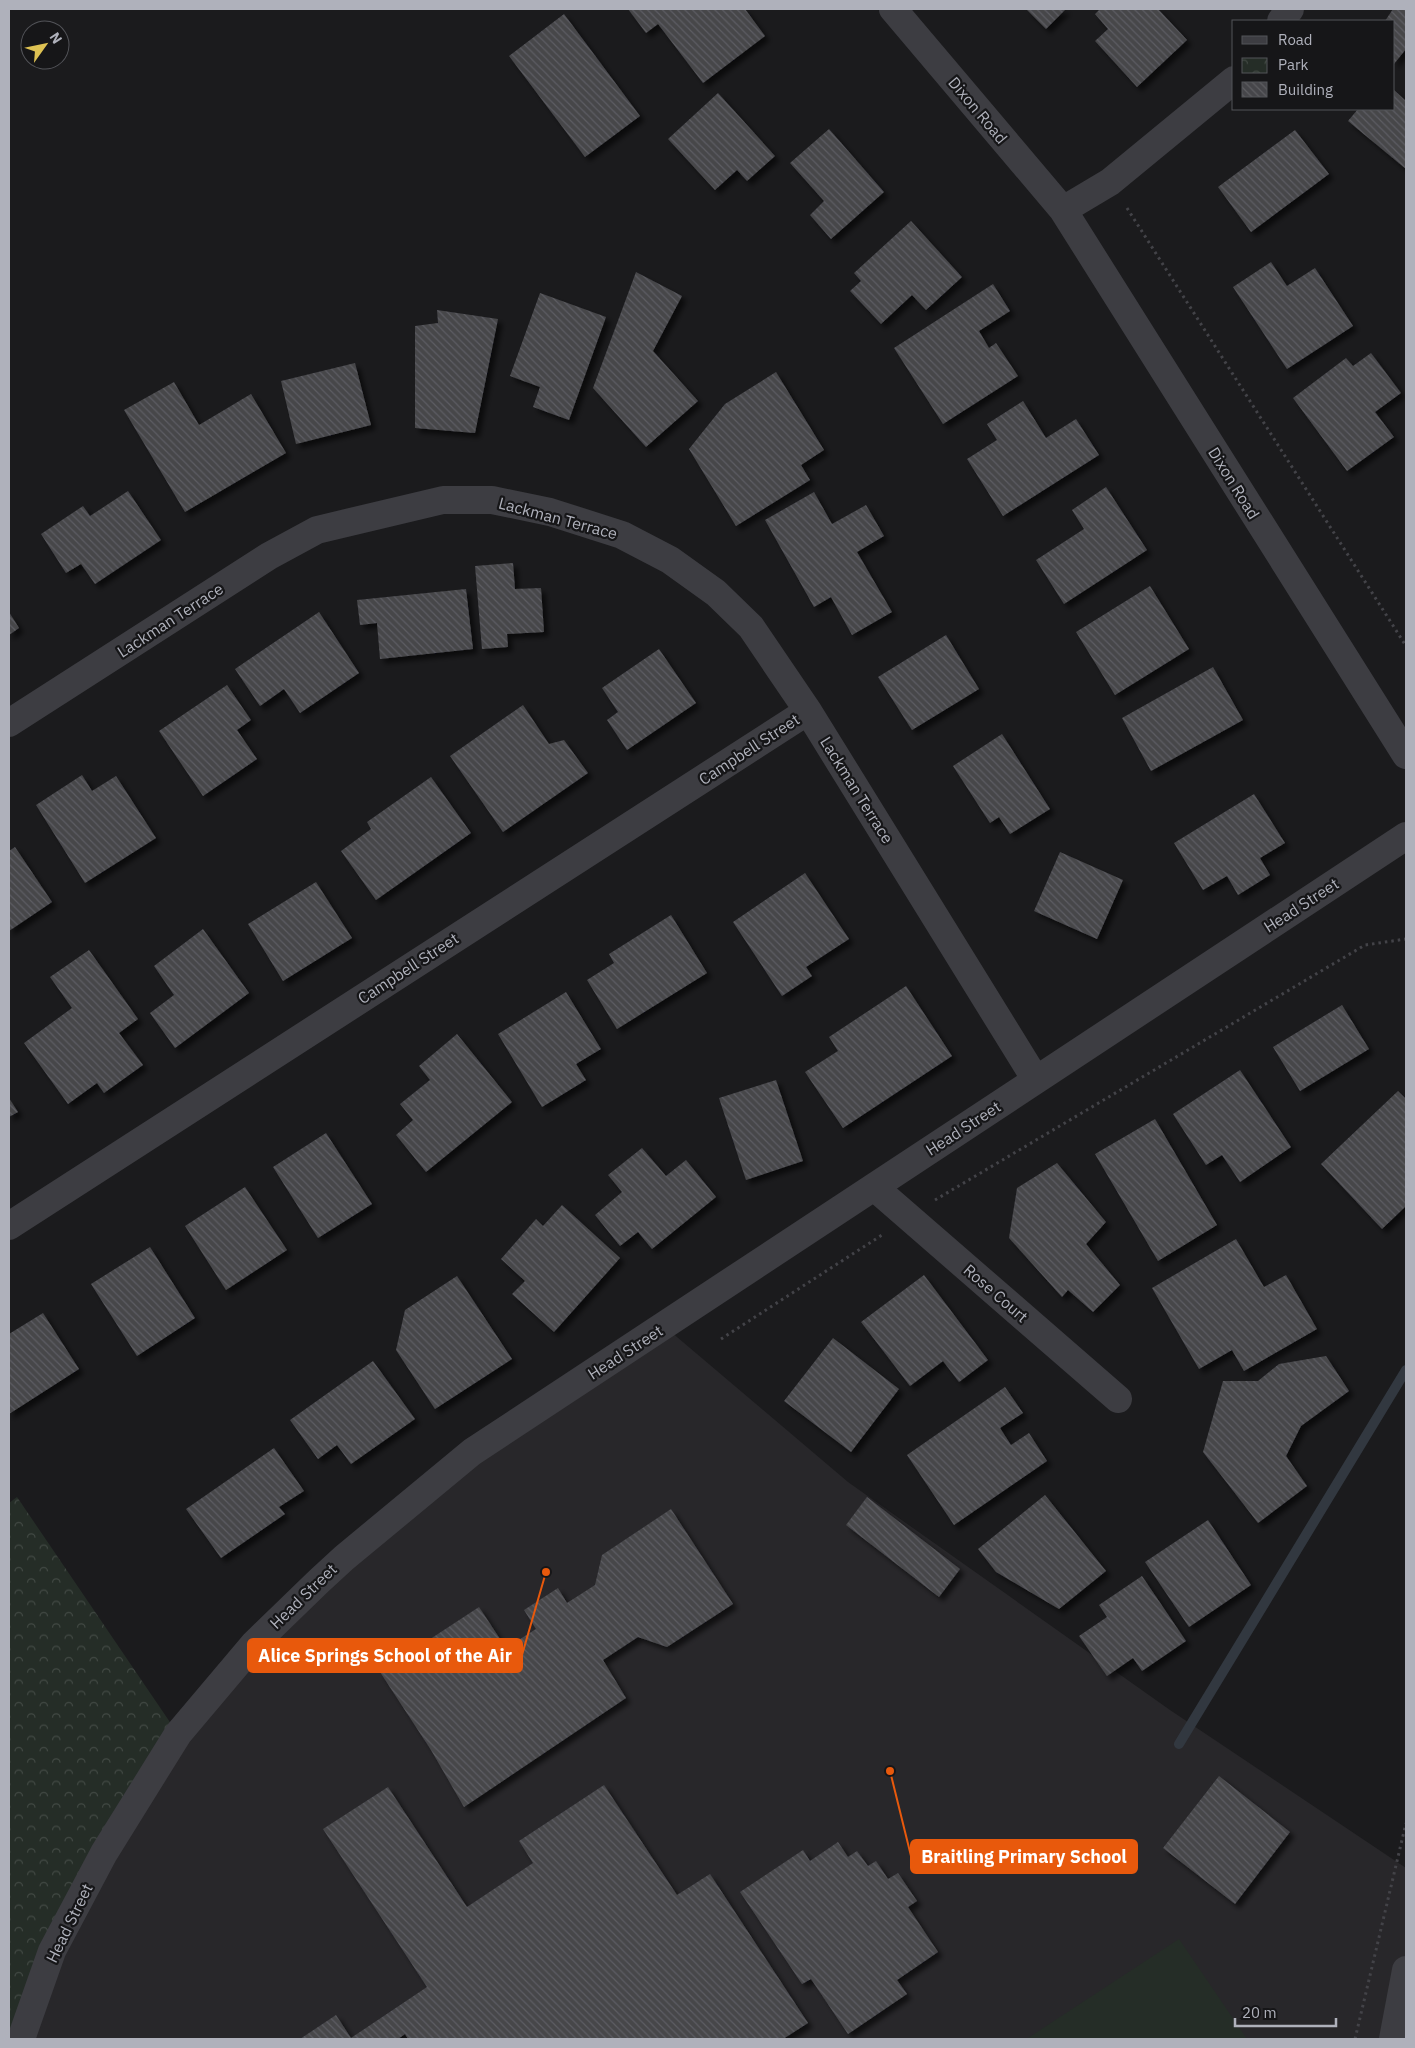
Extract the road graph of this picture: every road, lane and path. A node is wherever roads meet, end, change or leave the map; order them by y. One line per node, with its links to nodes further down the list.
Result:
1 (894, 9): 6 (street, Dixon Road)
2 (1290, 9): 3 (street)
3 (1282, 20)
4 (1232, 82): 5 (street)
5 (1110, 182): 6 (street); 7 (path)
6 (1062, 210): 10 (street, Dixon Road)
7 (1406, 646)
8 (808, 711): 9 (street, Lackman Terrace); 13 (street, Lackman Terrace); 16 (street, Campbell Street)
9 (9, 723)
10 (1406, 755)
11 (1406, 836): 13 (street, Head Street)
12 (1406, 939): 15 (path)
13 (1036, 1080): 14 (street, Head Street)
14 (874, 1187): 15 (street, Rose Court); 21 (street, Head Street)
15 (909, 1217): 17 (path); 18 (street, Rose Court)
16 (9, 1226)
17 (721, 1339)
18 (1118, 1399)
19 (1406, 1823): 22 (path)
20 (1406, 1970): 23 (street)
21 (21, 2039)
22 (1355, 2039)
23 (1393, 2039)

